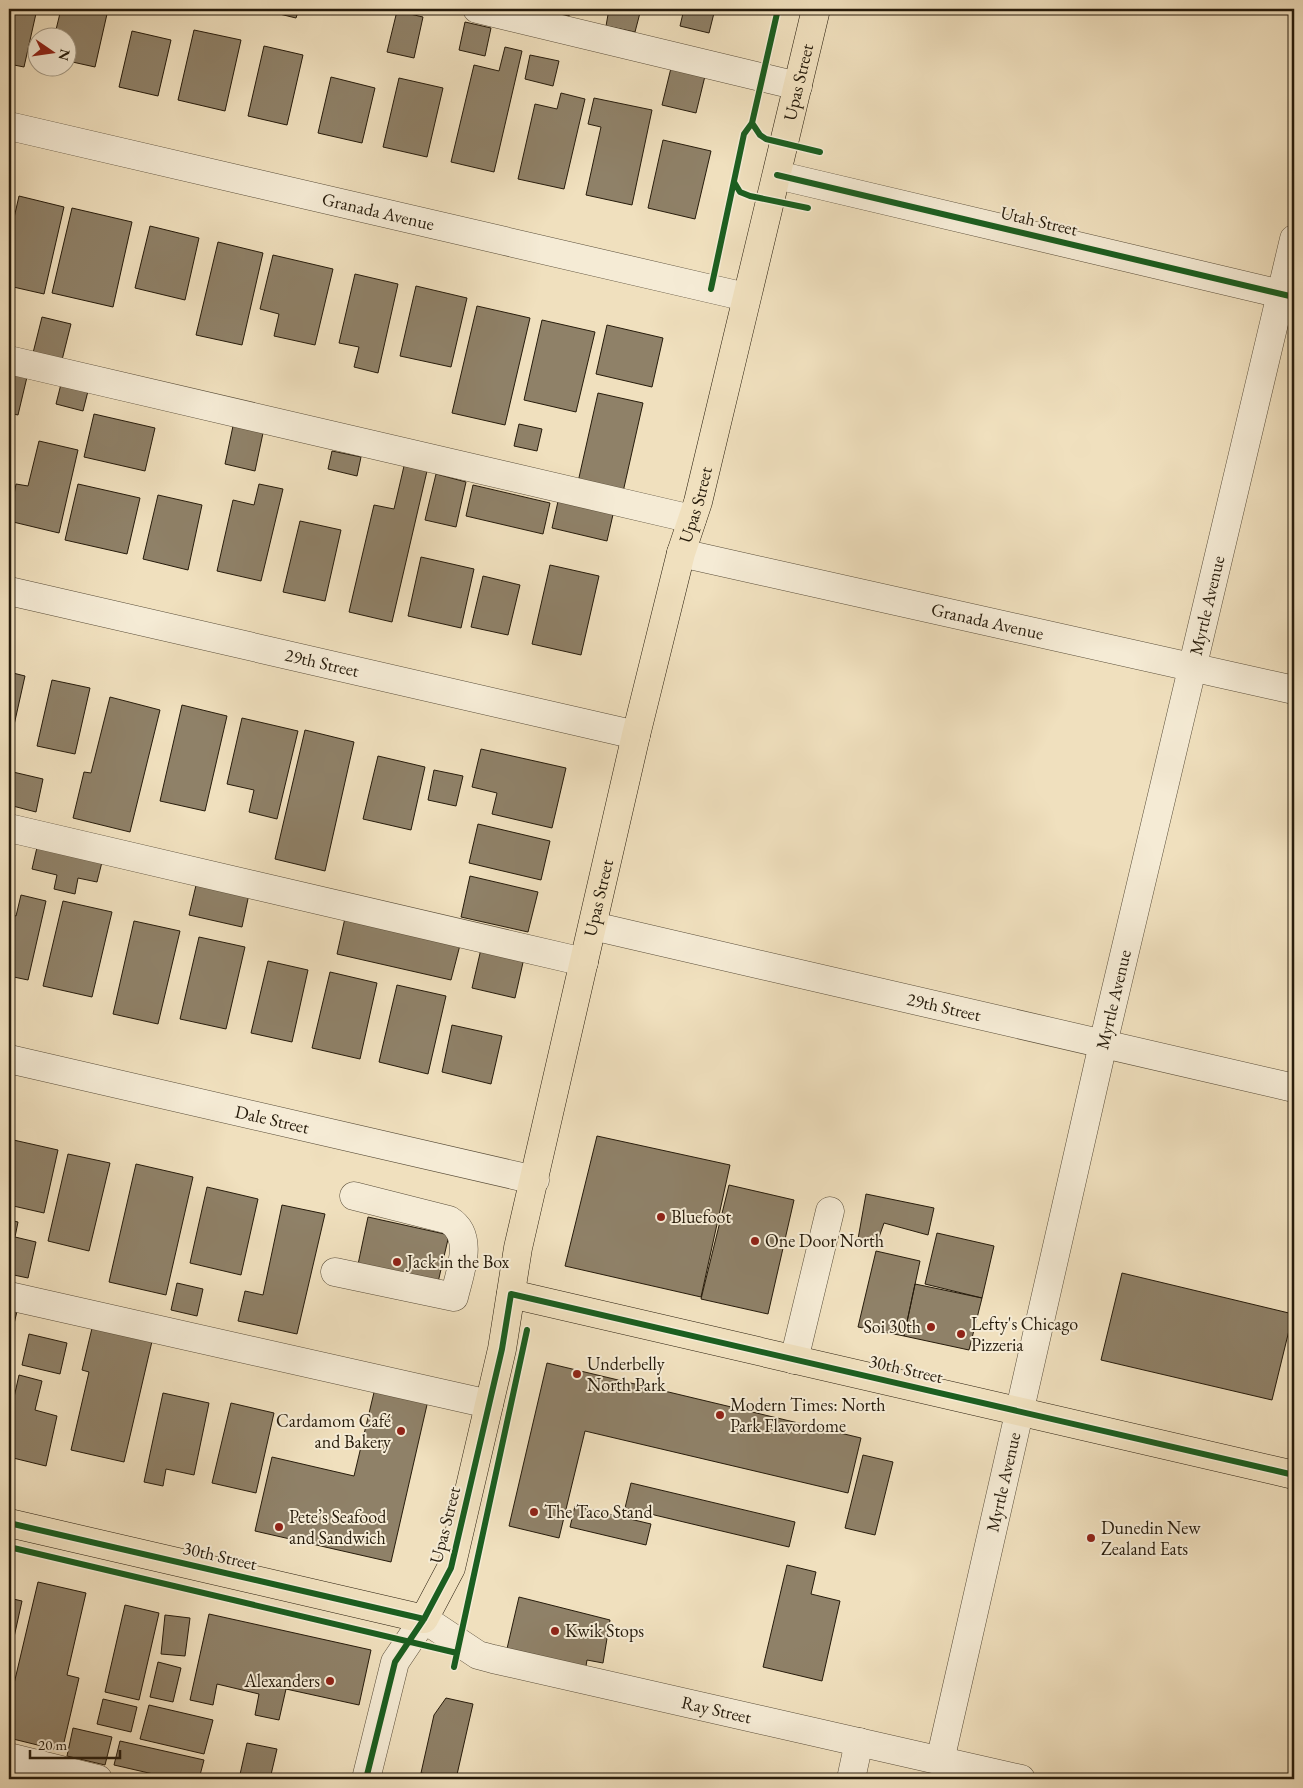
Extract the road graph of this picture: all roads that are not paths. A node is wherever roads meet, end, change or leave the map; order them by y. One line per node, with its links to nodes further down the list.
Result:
1 (477, 9): 3 (street)
2 (816, 9): 3 (main road, Upas Street)
3 (798, 86): 5 (main road, Upas Street)
4 (9, 126): 8 (street, Granada Avenue)
5 (776, 175): 7 (street, Utah Street); 8 (main road, Upas Street)
6 (1294, 239): 7 (street, Myrtle Avenue)
7 (1288, 295): 13 (street, Myrtle Avenue)
8 (746, 297): 10 (main road, Upas Street)
9 (9, 360): 10 (street)
10 (692, 519): 11 (main road, Upas Street)
11 (681, 553): 13 (street, Granada Avenue); 15 (main road, Upas Street)
12 (9, 591): 15 (street, 29th Street)
13 (1192, 666): 14 (street, Granada Avenue); 19 (street, Myrtle Avenue)
14 (1294, 690)
15 (636, 735): 17 (main road, Upas Street)
16 (9, 828): 18 (street)
17 (593, 926): 18 (main road, Upas Street); 19 (street, 29th Street)
18 (584, 962): 22 (main road, Upas Street)
19 (1103, 1044): 21 (street, 29th Street); 30 (street, Myrtle Avenue)
20 (9, 1059): 22 (street, Dale Street)
21 (1294, 1088)
22 (535, 1180): 26 (main road, Upas Street)
23 (354, 1196): 25 (street)
24 (830, 1211): 28 (street)
25 (335, 1272)
26 (511, 1294): 28 (main road, 30th Street); 29 (main road, Upas Street)
27 (9, 1296): 29 (street)
28 (794, 1360): 30 (main road, 30th Street)
29 (489, 1404): 33 (main road, Upas Street)
30 (1018, 1412): 31 (main road, 30th Street); 36 (street, Myrtle Avenue)
31 (1294, 1475)
32 (9, 1522): 33 (main road, 30th Street)
33 (424, 1619): 34 (street, Ray Street); 38 (street, Upas Street)
34 (859, 1742): 36 (street, Ray Street); 39 (street)
35 (9, 1757): 37 (street)
36 (940, 1761): 40 (street, Ray Street)
37 (98, 1779)
38 (366, 1779)
39 (851, 1779)
40 (1021, 1779)

